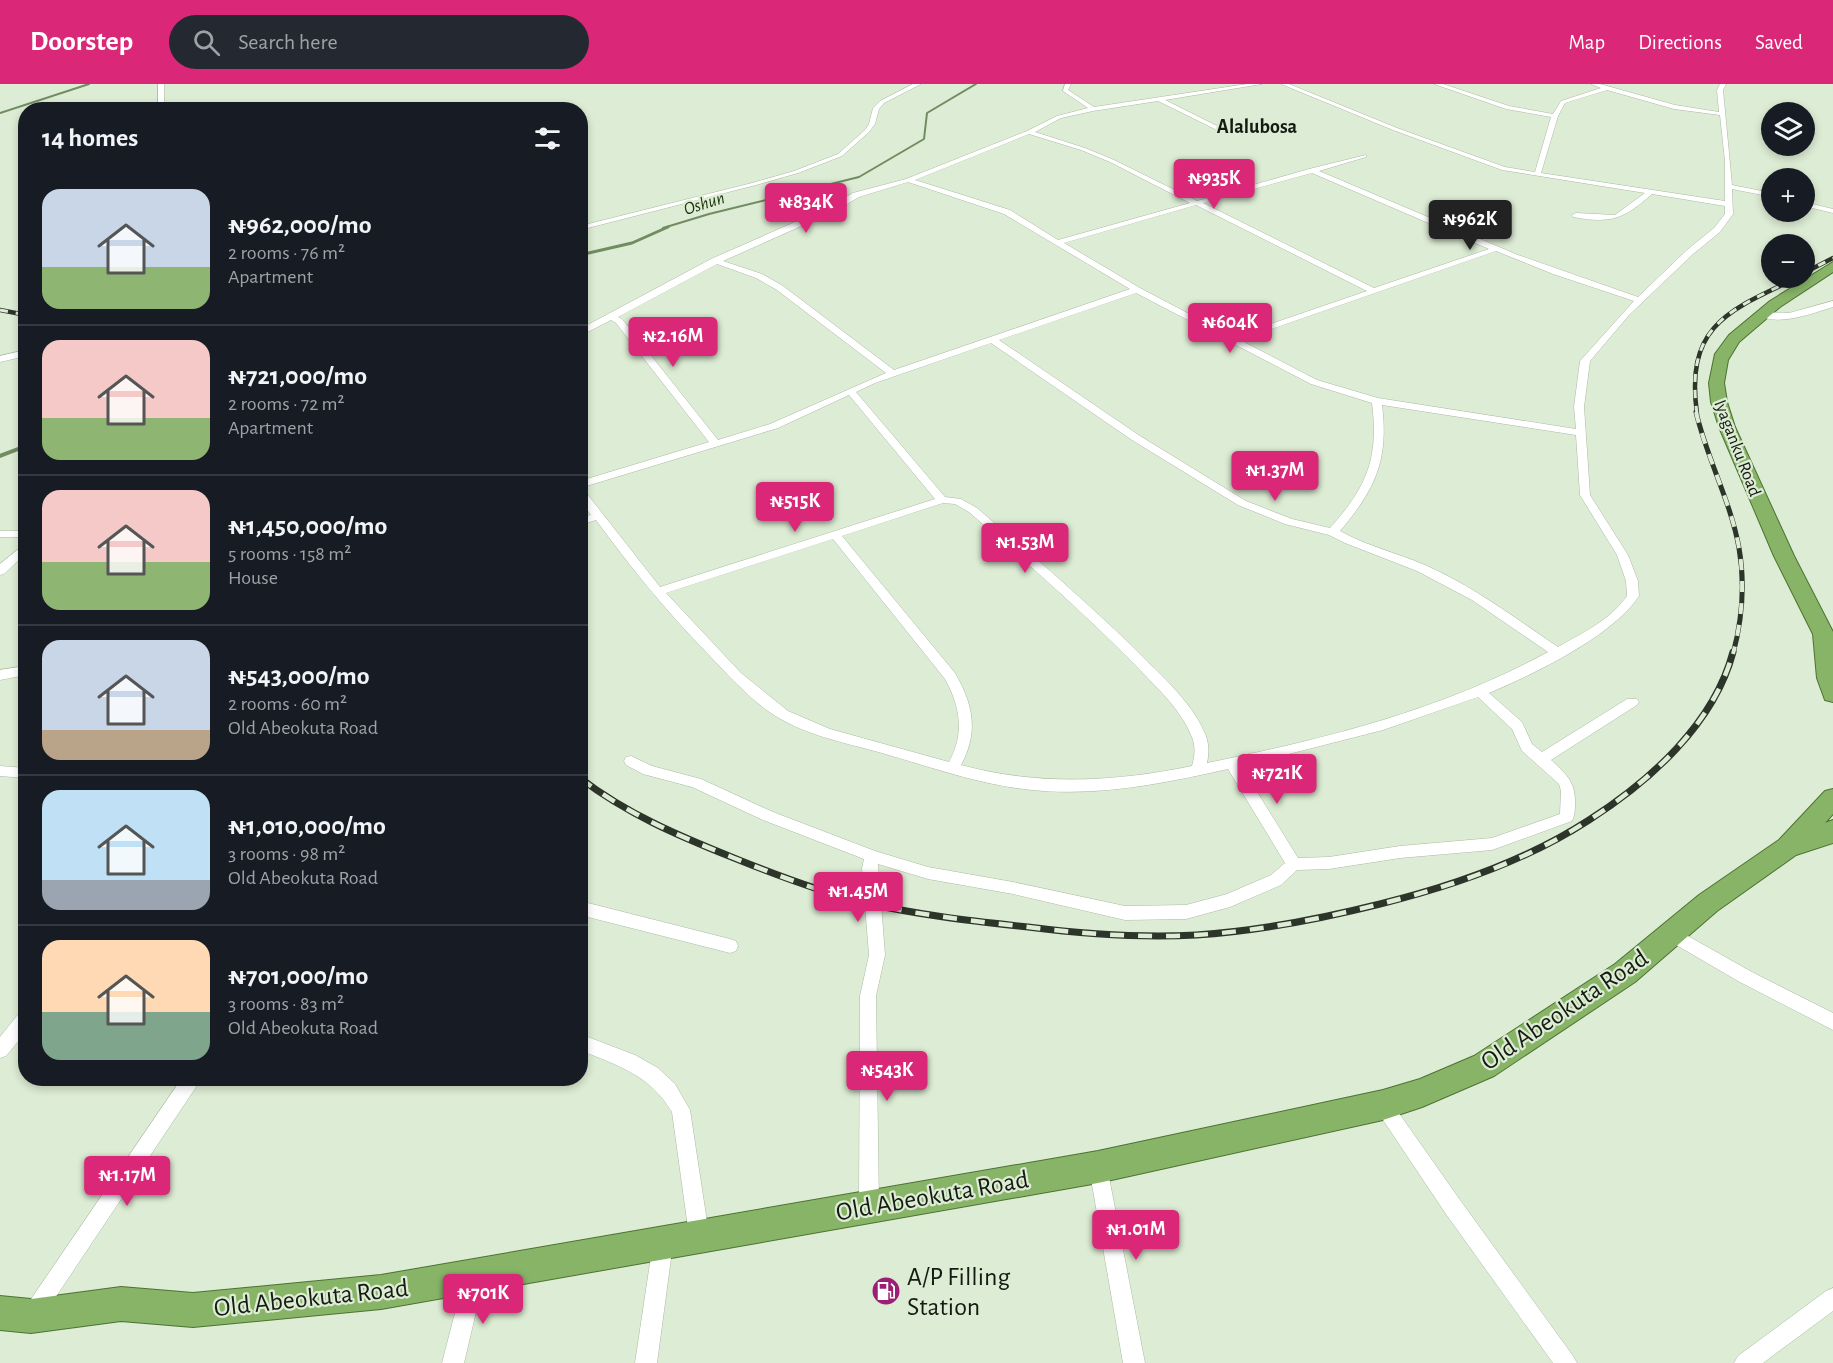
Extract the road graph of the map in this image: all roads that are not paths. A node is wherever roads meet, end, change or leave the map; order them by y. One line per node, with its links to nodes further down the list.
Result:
1 (161, 84): 11 (street)
2 (918, 84): 29 (street)
3 (1068, 84): 12 (street)
4 (1259, 84): 10 (street)
5 (1284, 84): 19 (street)
6 (1437, 84): 14 (street)
7 (1594, 84): 9 (street)
8 (1723, 84): 13 (street)
9 (1606, 88): 13 (street); 14 (street)
10 (1158, 99): 12 (street); 15 (street)
11 (161, 102)
12 (1093, 109): 16 (street)
13 (1724, 114): 21 (street)
14 (1555, 116): 19 (street)
15 (1217, 128)
16 (1029, 132): 20 (street); 24 (street)
17 (1364, 156): 18 (street)
18 (1311, 170): 24 (street); 31 (street)
19 (1537, 175): 22 (street)
20 (908, 180): 30 (street); 32 (street)
21 (1728, 186): 23 (street); 25 (street)
22 (1649, 193): 25 (street); 28 (street)
23 (1761, 193)
24 (1195, 203): 30 (street); 35 (street)
25 (1728, 204): 36 (street)
26 (1815, 207): 27 (street)
27 (1833, 211)
28 (1576, 214)
29 (588, 226)
30 (1058, 242): 34 (street)
31 (1498, 248): 35 (street); 36 (street)
32 (714, 261): 39 (street); 45 (street)
33 (1833, 266): 38 (highway, Iyaganku Road)
34 (1137, 290): 41 (street); 42 (street)
35 (1372, 290): 42 (street)
36 (1640, 300): 48 (street)
37 (1833, 304): 38 (street)
38 (1763, 315): 62 (highway, Iyaganku Road)
39 (612, 317): 40 (street); 49 (street)
40 (588, 329)
41 (991, 339): 45 (street); 55 (street)
42 (1232, 340): 47 (street)
43 (18, 354): 44 (street)
44 (0, 359)
45 (893, 374): 46 (street)
46 (850, 391): 49 (street); 51 (street)
47 (1377, 401): 48 (street); 55 (street)
48 (1582, 433): 63 (street)
49 (716, 444): 50 (street)
50 (588, 483)
51 (942, 500): 58 (street); 74 (street)
52 (588, 503): 53 (street)
53 (598, 516): 54 (street); 61 (street)
54 (588, 519)
55 (1333, 532): 63 (street)
56 (0, 534): 57 (street)
57 (18, 534)
58 (836, 536): 61 (street); 72 (street)
59 (18, 554): 60 (street)
60 (0, 571)
61 (657, 592): 72 (street)
62 (1828, 642): 67 (highway, Iyaganku Road)
63 (1558, 653): 66 (street)
64 (18, 672): 65 (street)
65 (0, 675)
66 (1480, 693): 69 (street); 71 (street)
67 (1833, 694)
68 (1632, 702): 69 (street)
69 (1542, 759): 80 (street)
70 (631, 761): 79 (street)
71 (1232, 764): 74 (street); 80 (street)
72 (952, 768): 74 (street)
73 (0, 771): 75 (street)
74 (1198, 771)
75 (18, 772)
76 (1833, 798): 78 (highway, Old Abeokuta Road)
77 (1833, 830): 78 (highway, Old Abeokuta Road)
78 (1788, 847): 82 (highway, Old Abeokuta Road)
79 (872, 856): 80 (street); 91 (street)
80 (1294, 864)
81 (588, 910): 83 (street)
82 (1672, 934): 84 (street); 89 (highway, Old Abeokuta Road)
83 (730, 946)
84 (1833, 1022)
85 (18, 1028): 87 (street)
86 (588, 1045): 92 (street)
87 (0, 1050)
88 (188, 1086): 97 (street)
89 (1383, 1105): 90 (highway, Old Abeokuta Road); 101 (street)
90 (1098, 1167): 91 (highway, Old Abeokuta Road); 100 (street)
91 (869, 1207): 92 (highway, Old Abeokuta Road)
92 (699, 1235): 93 (highway, Old Abeokuta Road)
93 (663, 1243): 94 (highway, Old Abeokuta Road); 99 (street)
94 (474, 1277): 97 (highway, Old Abeokuta Road); 98 (street)
95 (1833, 1298): 102 (street)
96 (0, 1313): 97 (highway, Old Abeokuta Road)
97 (31, 1316)
98 (453, 1363)
99 (646, 1363)
100 (1134, 1363)
101 (1566, 1363)
102 (1745, 1363)

